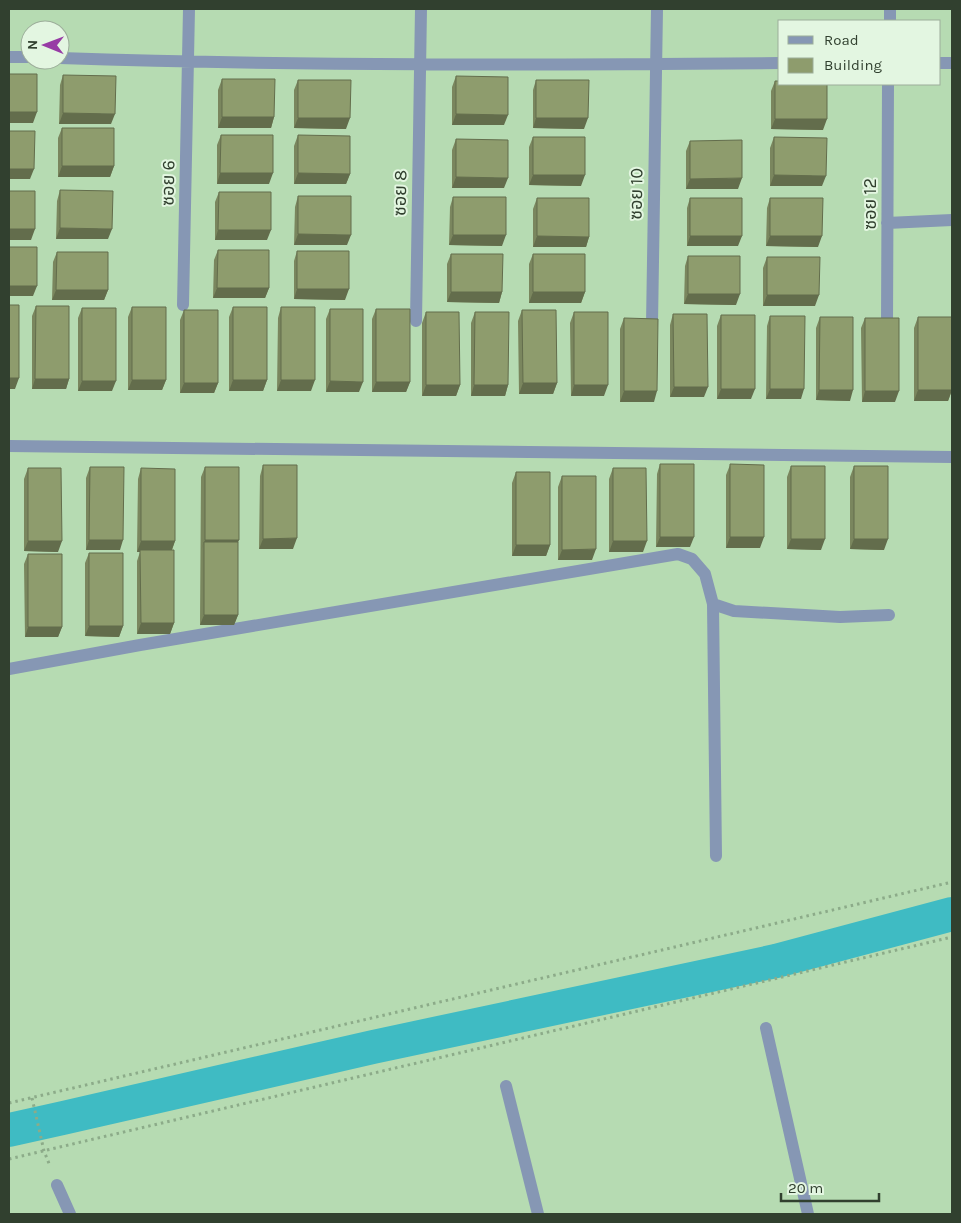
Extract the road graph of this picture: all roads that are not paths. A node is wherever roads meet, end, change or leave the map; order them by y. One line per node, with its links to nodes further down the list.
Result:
1 (189, 9): 5 (street, ซอย 6)
2 (421, 9): 6 (street, ซอย 8)
3 (657, 9): 7 (street, ซอย 10)
4 (70, 58): 5 (street)
5 (188, 62): 6 (street); 12 (street, ซอย 6)
6 (420, 64): 7 (street); 13 (street, ซอย 8)
7 (656, 64): 8 (street); 14 (street, ซอย 10)
8 (778, 64)
9 (888, 85): 11 (street, ซอย 12)
10 (952, 220): 11 (street)
11 (887, 223): 15 (street, ซอย 12)
12 (183, 305)
13 (416, 321)
14 (652, 324)
15 (887, 324)
16 (9, 446): 17 (street)
17 (952, 457)
18 (713, 604): 19 (street); 20 (street); 21 (street)
19 (889, 615)
20 (9, 669)
21 (716, 856)
22 (766, 1028): 27 (street)
23 (506, 1086): 26 (street)
24 (57, 1185): 25 (street)
25 (70, 1214)
26 (538, 1214)
27 (808, 1214)

